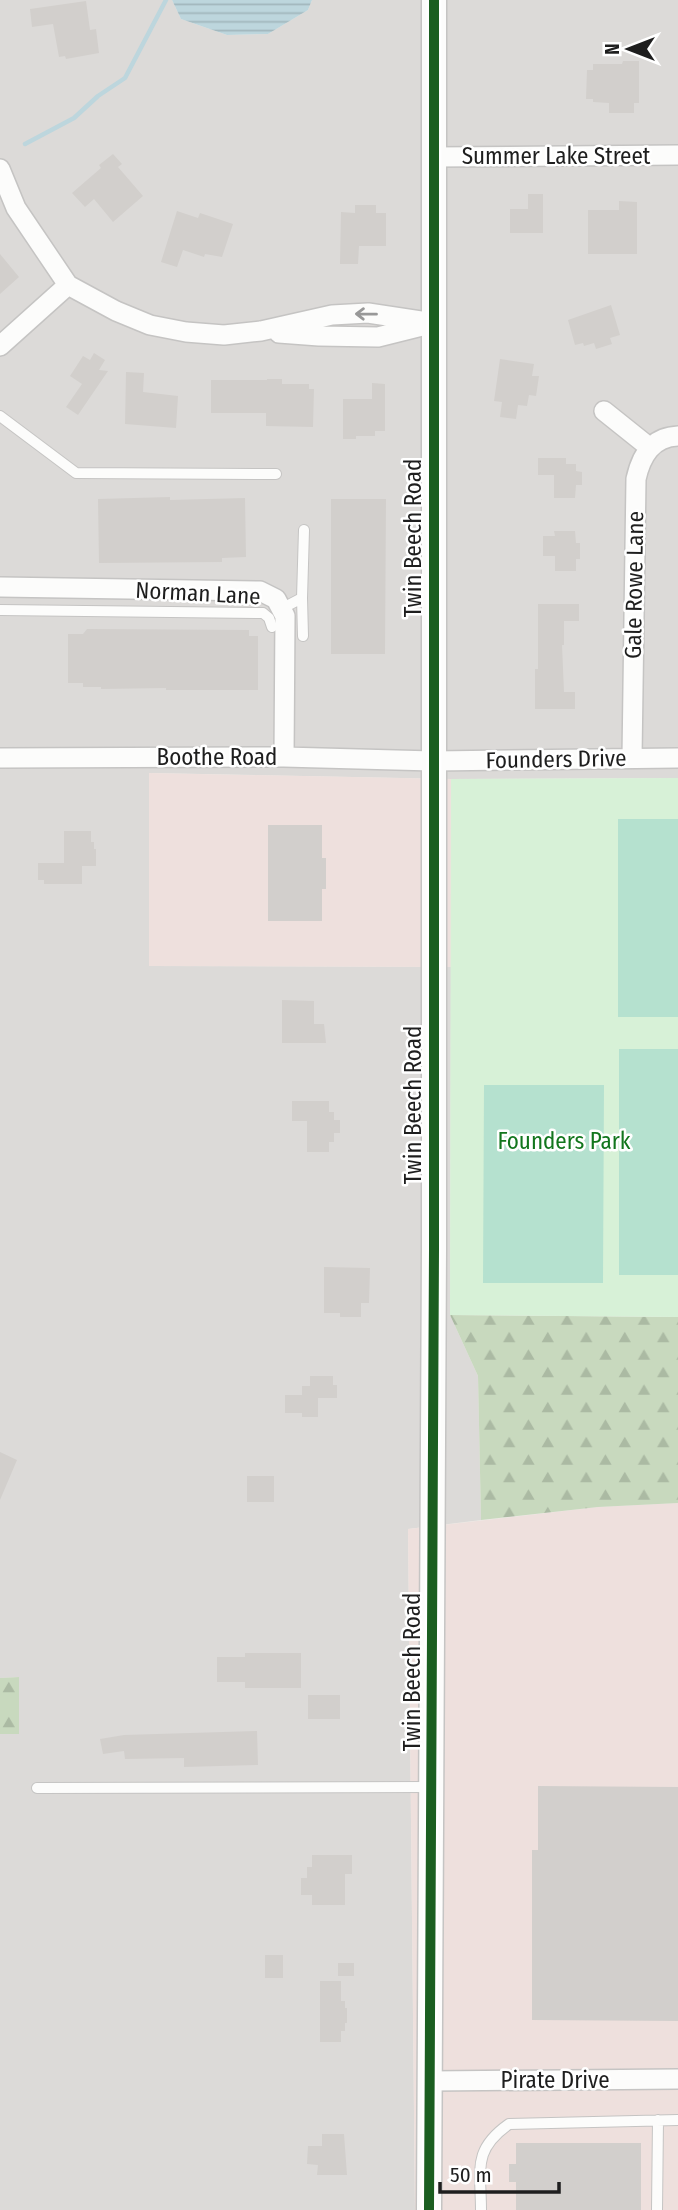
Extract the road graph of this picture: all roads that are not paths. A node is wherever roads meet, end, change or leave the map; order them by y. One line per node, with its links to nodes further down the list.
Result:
1 (434, 0): 3 (street, Twin Beech Road)
2 (678, 155): 3 (street, Summer Lake Street)
3 (434, 157): 6 (street, Twin Beech Road)
4 (0, 169): 5 (street)
5 (68, 285): 6 (street); 7 (street)
6 (434, 323): 23 (street, Twin Beech Road)
7 (0, 346)
8 (604, 411): 11 (street)
9 (0, 416): 12 (lane)
10 (678, 436): 11 (street)
11 (649, 447): 20 (street, Gale Rowe Lane)
12 (276, 474)
13 (304, 530): 15 (lane)
14 (0, 587): 17 (street, Norman Lane)
15 (302, 598): 17 (lane); 18 (lane)
16 (0, 610): 17 (lane)
17 (277, 618): 19 (street, Norman Lane)
18 (303, 636)
19 (284, 757): 21 (street, Boothe Road); 23 (street, Boothe Road)
20 (632, 757): 22 (street, Founders Drive); 23 (street, Founders Drive)
21 (0, 758)
22 (678, 758)
23 (433, 761): 24 (street, Twin Beech Road)
24 (432, 1787): 25 (lane); 27 (street, Twin Beech Road)
25 (37, 1788)
26 (678, 2079): 27 (street, Pirate Drive)
27 (431, 2081): 30 (street, Twin Beech Road)
28 (658, 2120): 29 (lane); 31 (lane); 32 (lane)
29 (678, 2120)
30 (429, 2210)
31 (481, 2210)
32 (657, 2210)

